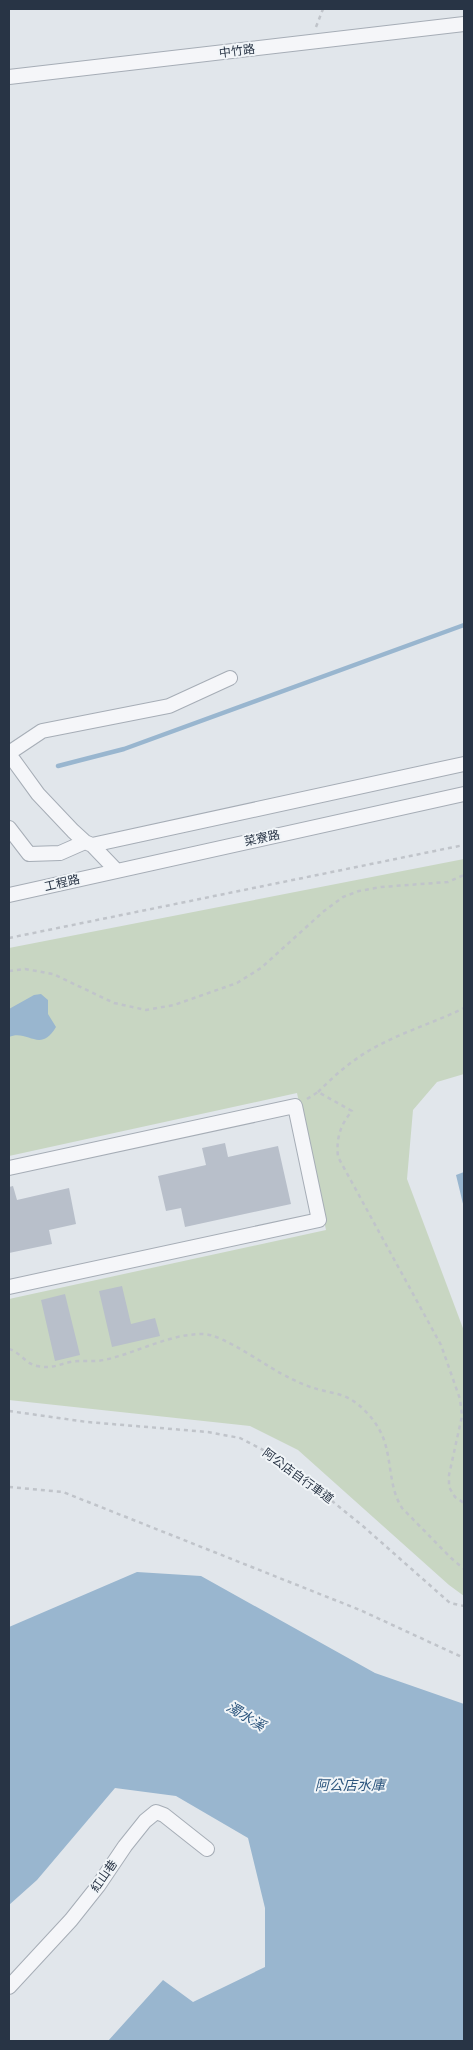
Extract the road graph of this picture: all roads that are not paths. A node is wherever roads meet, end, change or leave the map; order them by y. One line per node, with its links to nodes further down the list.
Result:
1 (464, 24): 2 (street, 中竹路)
2 (9, 77)
3 (230, 678): 4 (street)
4 (9, 753): 8 (street)
5 (464, 764): 8 (street)
6 (464, 794): 9 (street, 菜寮路)
7 (9, 828): 8 (street)
8 (88, 843): 9 (street)
9 (116, 870): 10 (street, 工程路)
10 (9, 895)
11 (9, 1168): 12 (street)
12 (9, 1287)
13 (207, 1849): 14 (street, 紅山巷)
14 (9, 1987)

